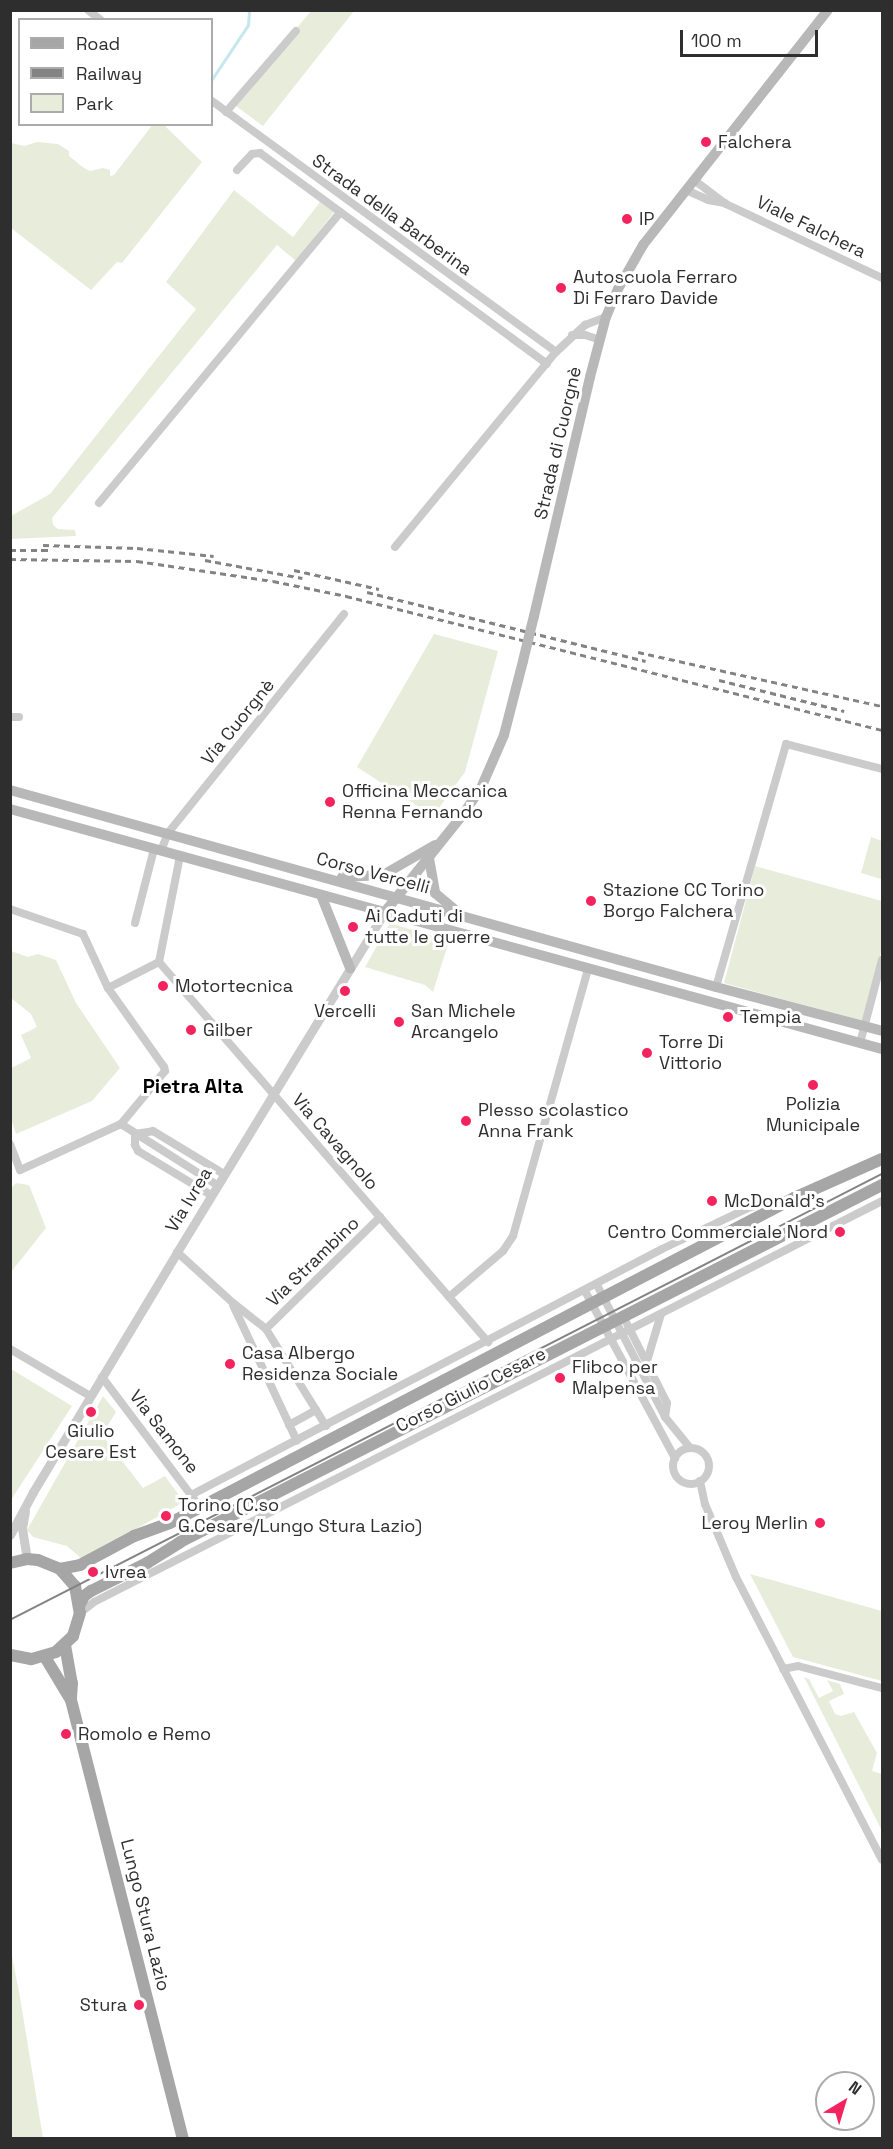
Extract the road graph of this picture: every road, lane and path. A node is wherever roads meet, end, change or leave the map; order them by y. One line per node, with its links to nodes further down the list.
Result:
1 (828, 10): 6 (main road, Strada di Cuorgnè)
2 (296, 31): 4 (street)
3 (213, 102): 4 (street, Strada della Barberina)
4 (226, 111): 14 (street, Strada della Barberina)
5 (237, 170): 9 (street, Strada della Barberina)
6 (694, 180): 7 (main road, Strada di Cuorgnè); 8 (street, Viale Falchera)
7 (686, 190): 8 (street, Viale Falchera); 11 (main road, Strada di Cuorgnè)
8 (726, 204): 10 (street, Viale Falchera)
9 (341, 212): 15 (street, Strada della Barberina); 16 (street, Strada della Barberina)
10 (882, 278)
11 (606, 317): 12 (street); 13 (main road, Strada di Cuorgnè)
12 (572, 335): 13 (street); 14 (street)
13 (600, 340): 23 (main road, Strada di Cuorgnè, bridge)
14 (556, 352): 15 (street)
15 (547, 364): 17 (street)
16 (99, 503)
17 (395, 547)
18 (344, 614): 22 (street, Via Cuorgnè)
19 (882, 769): 38 (street)
20 (10, 790): 22 (main road, Corso Vercelli)
21 (10, 809): 24 (main road, Corso Vercelli)
22 (168, 833): 24 (street, Via Cuorgnè); 27 (main road, Corso Vercelli)
23 (441, 842): 26 (main road, Strada di Cuorgnè); 27 (main road)
24 (157, 850): 25 (main road, Corso Vercelli); 33 (street, Via Cuorgnè)
25 (180, 856): 28 (main road, Corso Vercelli); 35 (street)
26 (429, 858): 29 (main road, Strada di Cuorgnè); 32 (main road)
27 (325, 877): 29 (main road, Corso Vercelli)
28 (321, 895): 31 (main road, Corso Vercelli); 36 (main road)
29 (397, 897): 31 (main road, Strada di Cuorgnè); 32 (main road, Corso Vercelli)
30 (10, 909): 39 (street)
31 (384, 913): 36 (street, Via Ivrea); 37 (main road, Corso Vercelli)
32 (464, 916): 38 (main road, Corso Vercelli)
33 (135, 923)
34 (882, 960): 40 (street)
35 (159, 962): 39 (street); 44 (street, Via Cavagnolo)
36 (350, 968): 44 (street, Via Ivrea)
37 (588, 969): 42 (main road, Corso Vercelli); 59 (street)
38 (716, 987): 40 (main road, Corso Vercelli)
39 (108, 988): 45 (street)
40 (865, 1026): 41 (main road, Corso Vercelli); 42 (street)
41 (882, 1031)
42 (861, 1043): 43 (main road, Corso Vercelli)
43 (882, 1049)
44 (274, 1095): 49 (street, Via Ivrea); 55 (street, Via Cavagnolo)
45 (121, 1124): 46 (street); 47 (street)
46 (135, 1134): 49 (street); 50 (street); 52 (street)
47 (10, 1144)
48 (882, 1159): 53 (main road, Corso Giulio Cesare)
49 (224, 1174): 50 (street, Via Ivrea)
50 (218, 1185): 52 (street, Via Ivrea)
51 (878, 1188): 54 (street, Corso Giulio Cesare); 63 (main road, Corso Giulio Cesare)
52 (211, 1195): 56 (street, Via Ivrea)
53 (794, 1198): 57 (street, Corso Giulio Cesare); 60 (main road, Corso Giulio Cesare)
54 (881, 1201): 62 (street, Corso Giulio Cesare)
55 (380, 1217): 59 (street, Via Cavagnolo); 64 (street, Via Strambino)
56 (177, 1252): 61 (street); 68 (street, Via Ivrea)
57 (597, 1285): 58 (street, Corso Giulio Cesare); 60 (street)
58 (585, 1291): 60 (street); 65 (street, Corso Giulio Cesare)
59 (449, 1297): 65 (street, Via Cavagnolo)
60 (598, 1300): 63 (street); 63 (street); 71 (main road, Corso Giulio Cesare)
61 (233, 1303): 64 (street); 74 (street)
62 (661, 1314): 63 (street, Corso Giulio Cesare); 67 (street)
63 (617, 1328): 67 (street); 73 (street); 78 (street); 89 (main road, Corso Giulio Cesare)
64 (266, 1329): 72 (street)
65 (488, 1342): 70 (street, Corso Giulio Cesare)
66 (10, 1349): 69 (street)
67 (647, 1361): 73 (street)
68 (102, 1377): 69 (street, Via Ivrea); 81 (street, Via Samone)
69 (90, 1395): 83 (street, Via Ivrea)
70 (382, 1397): 71 (street, Corso Giulio Cesare); 75 (street, Corso Giulio Cesare)
71 (388, 1409): 84 (main road, Corso Giulio Cesare)
72 (316, 1410): 74 (street); 75 (street)
73 (665, 1417): 77 (street)
74 (289, 1425): 76 (street)
75 (326, 1426): 76 (street, Corso Giulio Cesare)
76 (297, 1441): 81 (street, Corso Giulio Cesare)
77 (690, 1448): 78 (street); 79 (street)
78 (675, 1458): 80 (street)
79 (700, 1481): 80 (street); 82 (street)
80 (688, 1484): 82 (street)
81 (193, 1494): 84 (street, Via Samone)
82 (705, 1504): 93 (street)
83 (25, 1505): 85 (street, Via Ivrea); 86 (street, Via Ivrea)
84 (200, 1507): 88 (main road, Corso Giulio Cesare)
85 (10, 1535)
86 (27, 1559): 87 (main road); 88 (main road)
87 (10, 1563)
88 (60, 1569): 89 (main road)
89 (80, 1609): 90 (main road)
90 (65, 1645): 92 (main road); 95 (main road, Lungo Stura Lazio)
91 (10, 1655): 92 (main road)
92 (45, 1657): 95 (main road, Lungo Stura Lazio)
93 (783, 1669): 94 (street); 96 (street)
94 (882, 1688)
95 (71, 1700): 99 (main road, Lungo Stura Lazio)
96 (875, 1848): 97 (street); 98 (street)
97 (882, 1860)
98 (882, 1869)
99 (183, 2139)

